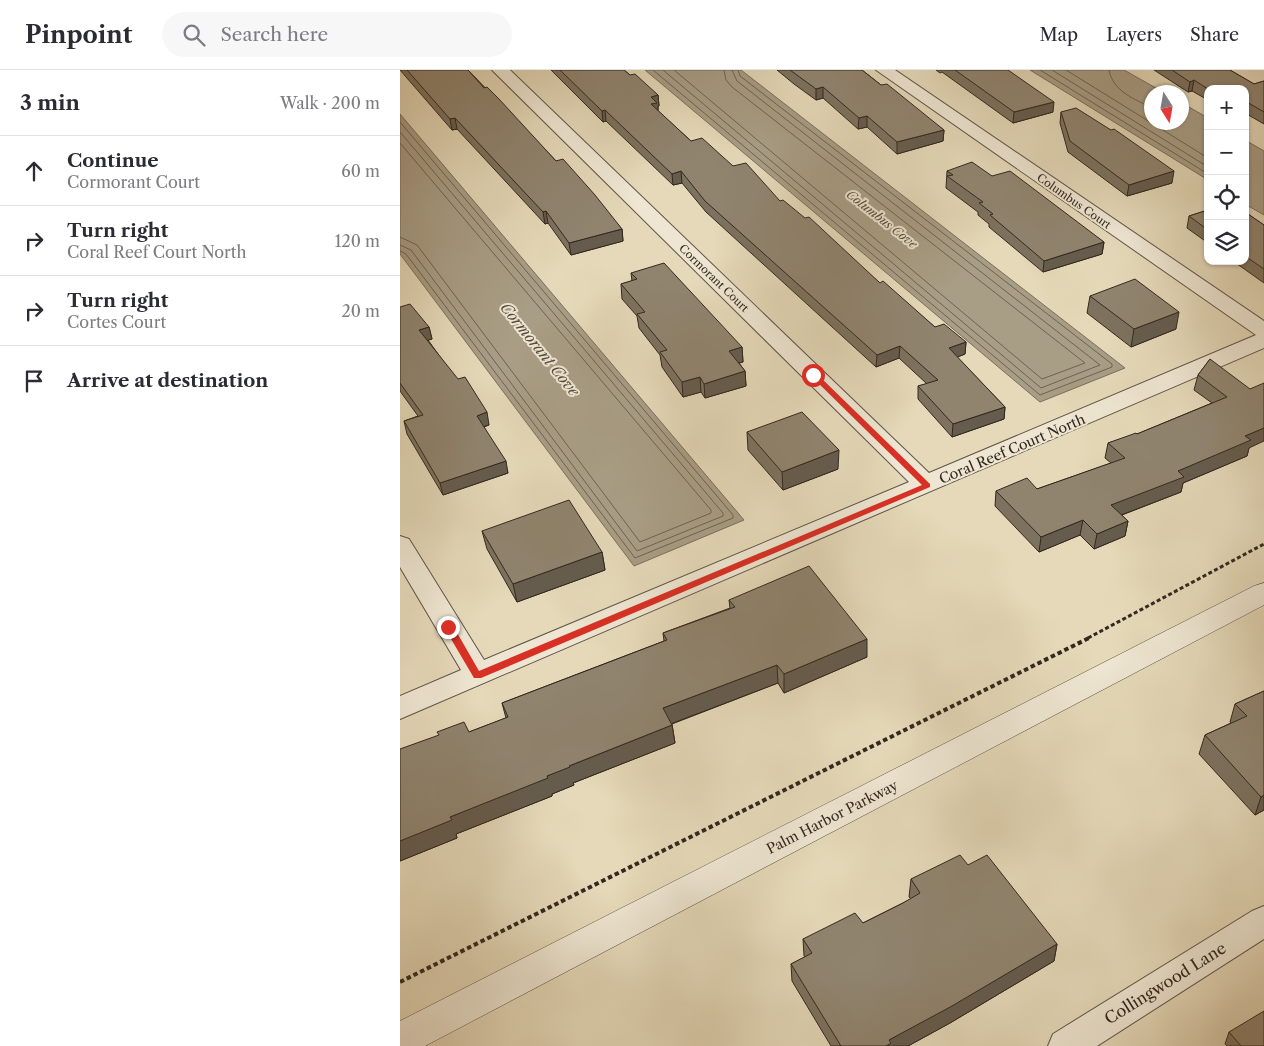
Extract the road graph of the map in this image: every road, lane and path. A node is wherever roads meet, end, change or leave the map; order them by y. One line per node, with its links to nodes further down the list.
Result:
1 (500, 70): 5 (street, Cormorant Court)
2 (884, 70): 3 (street, Columbus Court)
3 (1264, 331)
4 (1264, 340): 5 (street, Coral Reef Court North)
5 (927, 486): 9 (street, Coral Reef Court North)
6 (1264, 544): 12 (path)
7 (400, 545): 9 (street)
8 (1264, 593): 13 (street, Palm Harbor Parkway)
9 (478, 675): 10 (street, Coral Reef Court North)
10 (400, 708)
11 (1264, 921): 14 (street, Collingwood Lane)
12 (400, 982)
13 (400, 1040)
14 (1066, 1046)

